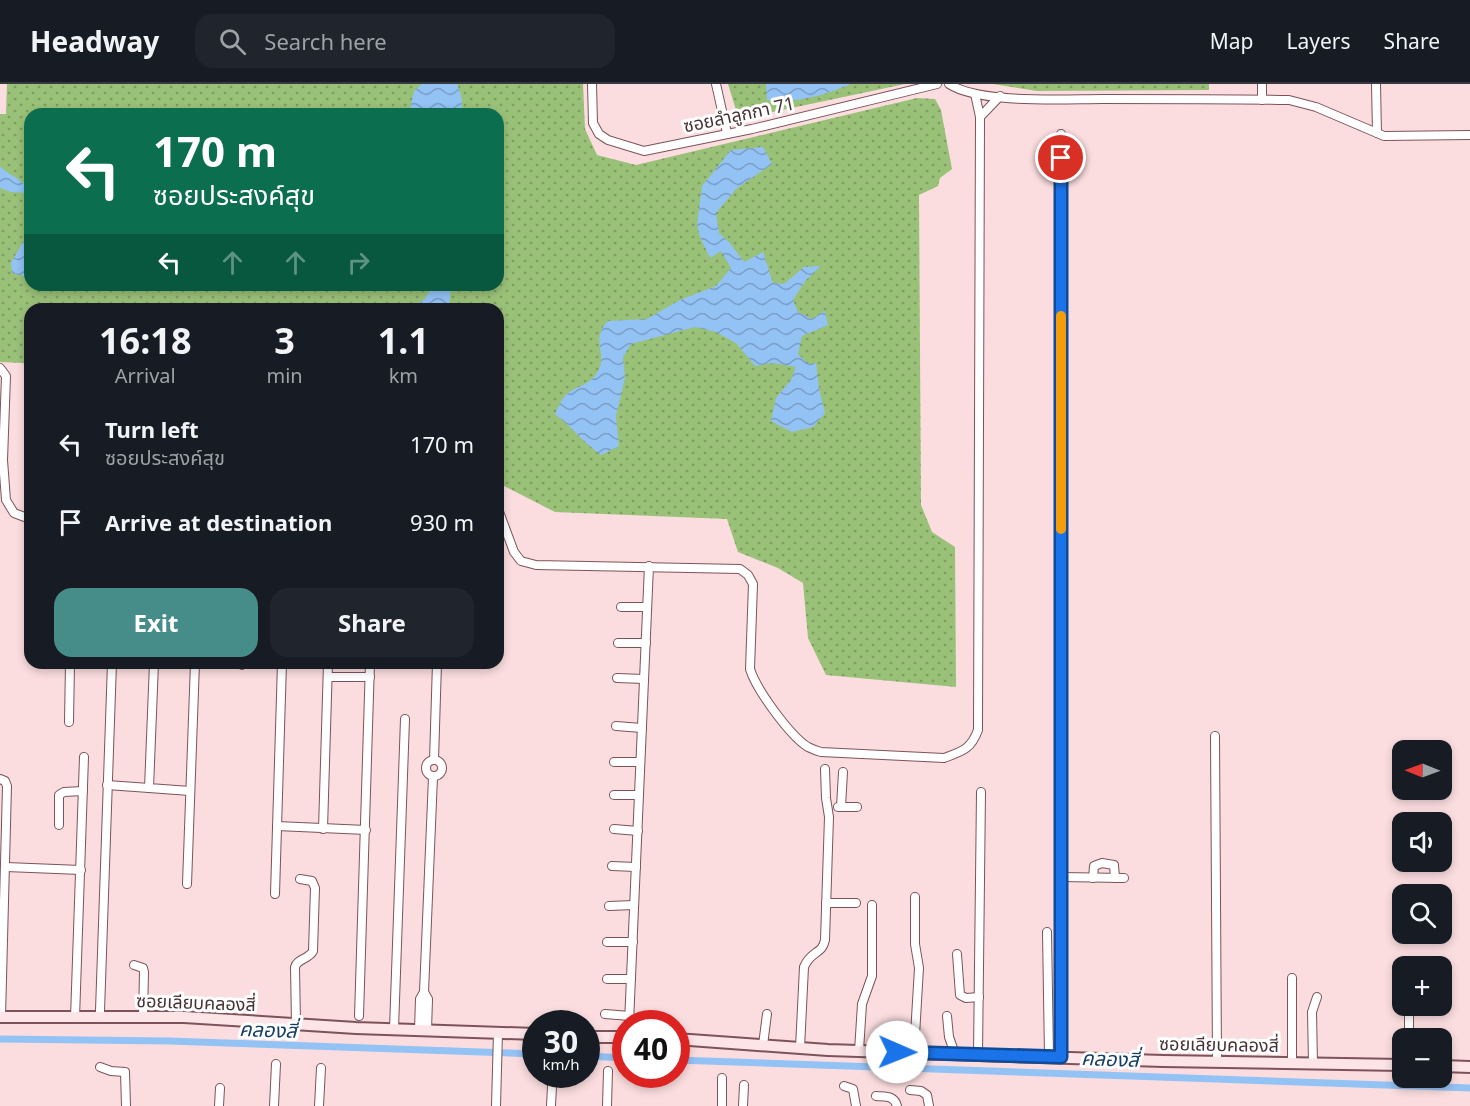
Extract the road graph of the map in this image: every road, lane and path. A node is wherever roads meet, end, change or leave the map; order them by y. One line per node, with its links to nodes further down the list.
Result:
1 (592, 84): 11 (street, ซอยลำลูกกา 71)
2 (716, 84): 11 (street)
3 (937, 84): 11 (street, ซอยลำลูกกา 71)
4 (949, 84): 7 (street)
5 (1262, 84): 9 (street)
6 (1376, 84): 12 (street)
7 (975, 94): 8 (street); 10 (street)
8 (1000, 96): 9 (street); 10 (street)
9 (1262, 100): 12 (street)
10 (980, 117): 18 (street)
11 (727, 133)
12 (1377, 133): 14 (street)
13 (1061, 134): 68 (street)
14 (1470, 135)
15 (0, 368): 16 (street)
16 (24, 517)
17 (504, 525): 18 (street)
18 (649, 566): 20 (street)
19 (621, 607): 20 (street)
20 (647, 607): 22 (street)
21 (618, 643): 22 (street)
22 (646, 643): 34 (street)
23 (70, 669): 36 (street)
24 (112, 669): 48 (street)
25 (154, 669): 49 (street)
26 (195, 669): 51 (street)
27 (282, 669): 59 (street)
28 (328, 669): 31 (street)
29 (370, 669): 32 (street)
30 (437, 669): 41 (street)
31 (328, 677): 32 (street); 60 (street)
32 (370, 677): 62 (street)
33 (617, 678): 34 (street)
34 (644, 678): 38 (street)
35 (405, 719): 100 (street)
36 (69, 722)
37 (616, 726): 38 (street)
38 (642, 728): 43 (street)
39 (1215, 735): 113 (street)
40 (84, 757): 50 (street)
41 (434, 760): 46 (street); 46 (street)
42 (614, 762): 43 (street)
43 (640, 762): 54 (street)
44 (825, 769): 55 (street)
45 (843, 772): 56 (street)
46 (433, 777): 101 (street)
47 (0, 779): 65 (street)
48 (107, 785): 49 (street); 90 (street)
49 (149, 788): 51 (street)
50 (83, 791): 58 (street); 67 (street)
51 (190, 791): 71 (street)
52 (981, 792): 88 (street)
53 (614, 795): 54 (street)
54 (639, 795): 63 (street)
55 (828, 807): 56 (street); 74 (street)
56 (841, 807): 57 (street)
57 (857, 807)
58 (58, 825)
59 (276, 826): 60 (street); 72 (street)
60 (323, 829): 62 (street)
61 (614, 829): 63 (street)
62 (366, 830): 94 (street)
63 (638, 831): 66 (street)
64 (612, 866): 66 (street)
65 (6, 867): 67 (street); 96 (street)
66 (636, 867): 76 (street)
67 (81, 870): 98 (street)
68 (1062, 877): 69 (street); 112 (street)
69 (1093, 878): 69 (street)
70 (300, 879): 99 (street)
71 (187, 884)
72 (275, 894)
73 (915, 897): 108 (street)
74 (825, 903): 75 (street); 106 (street)
75 (856, 903)
76 (634, 905): 78 (street); 81 (street)
77 (872, 905): 107 (street)
78 (609, 906)
79 (1047, 932): 111 (street)
80 (607, 942): 81 (street)
81 (633, 942): 86 (street)
82 (957, 954): 88 (street)
83 (134, 965): 97 (street)
84 (1292, 978): 114 (street)
85 (607, 979): 86 (street)
86 (631, 979): 89 (street)
87 (1317, 997): 115 (street)
88 (979, 998): 110 (street)
89 (630, 1010)
90 (100, 1011)
91 (605, 1014): 93 (street)
92 (767, 1014): 105 (street)
93 (612, 1015)
94 (359, 1016)
95 (947, 1016): 109 (street)
96 (0, 1017): 98 (street, ซอยเลียบคลองสี่)
97 (143, 1017): 98 (street, ซอยเลียบคลองสี่); 99 (street, ซอยเลียบคลองสี่)
98 (75, 1018)
99 (296, 1024): 100 (street, ซอยเลียบคลองสี่)
100 (394, 1029): 101 (street, ซอยเลียบคลองสี่)
101 (423, 1030): 103 (street, ซอยเลียบคลองสี่)
102 (522, 1035): 103 (street, ซอยเลียบคลองสี่)
103 (497, 1036): 134 (street)
104 (690, 1040): 105 (street, ซอยเลียบคลองสี่)
105 (763, 1045): 106 (street, ซอยเลียบคลองสี่)
106 (800, 1048): 107 (street, ซอยเลียบคลองสี่)
107 (859, 1051): 108 (street, ซอยเลียบคลองสี่)
108 (914, 1052): 109 (street, ซอยเลียบคลองสี่)
109 (955, 1054): 110 (street, ซอยเลียบคลองสี่)
110 (978, 1054): 111 (street, ซอยเลียบคลองสี่)
111 (1049, 1056): 112 (street, ซอยเลียบคลองสี่)
112 (1061, 1057): 113 (street, ซอยเลียบคลองสี่)
113 (1217, 1061): 114 (street, ซอยเลียบคลองสี่)
114 (1292, 1062): 115 (street, ซอยเลียบคลองสี่)
115 (1313, 1063): 117 (street, ซอยเลียบคลองสี่)
116 (276, 1064): 132 (street)
117 (1392, 1065)
118 (1452, 1066): 120 (street)
119 (100, 1067): 130 (street)
120 (1470, 1067)
121 (321, 1068): 133 (street)
122 (608, 1071): 136 (street)
123 (722, 1078): 137 (street)
124 (744, 1085): 138 (street)
125 (844, 1086): 139 (street)
126 (220, 1088): 131 (street)
127 (552, 1088): 135 (street)
128 (910, 1090): 141 (street)
129 (876, 1096): 140 (street)
130 (126, 1106)
131 (219, 1106)
132 (274, 1106)
133 (320, 1106)
134 (496, 1106)
135 (551, 1106)
136 (607, 1106)
137 (722, 1106)
138 (743, 1106)
139 (856, 1106)
140 (897, 1106)
141 (929, 1106)

